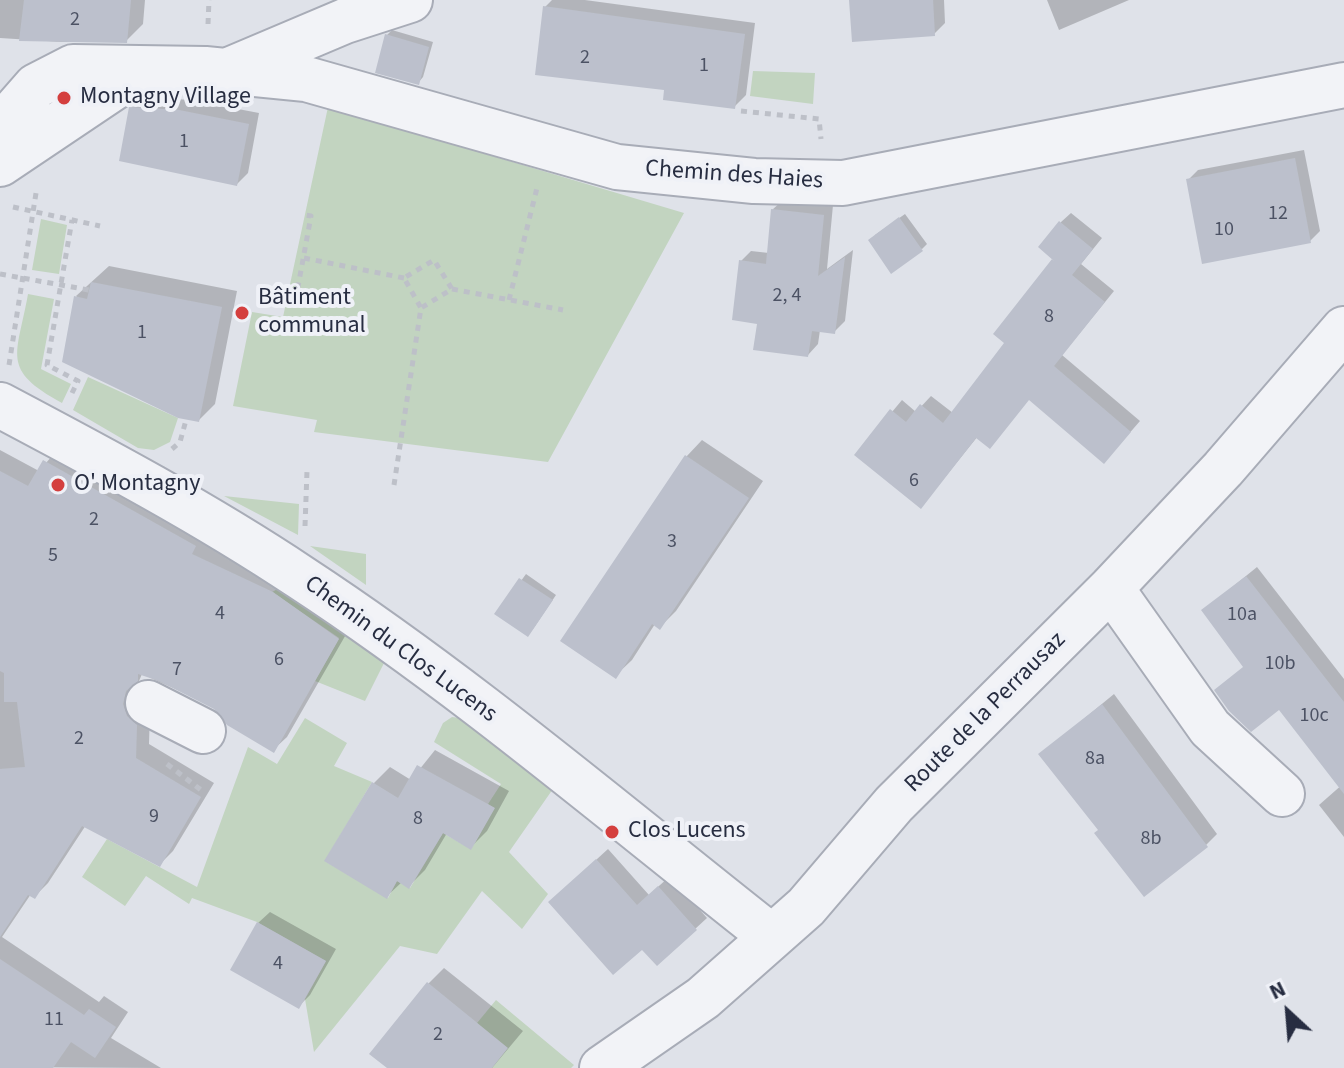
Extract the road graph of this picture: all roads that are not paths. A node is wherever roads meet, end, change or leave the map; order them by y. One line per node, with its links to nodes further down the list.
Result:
1 (410, 0): 3 (street)
2 (140, 70): 3 (street, Chemin des Haies); 5 (street, Chemin des Haies); 6 (street)
3 (223, 72): 4 (street, Chemin des Haies)
4 (1344, 85)
5 (3, 128)
6 (0, 164)
7 (1344, 329): 9 (street, Route de la Perrausaz)
8 (8, 392): 13 (street, Chemin du Clos Lucens)
9 (1111, 588): 12 (street); 13 (street, Route de la Perrausaz)
10 (148, 703): 11 (street)
11 (203, 731)
12 (1282, 794)
13 (772, 937): 14 (street, Route de la Perrausaz)
14 (602, 1068)

